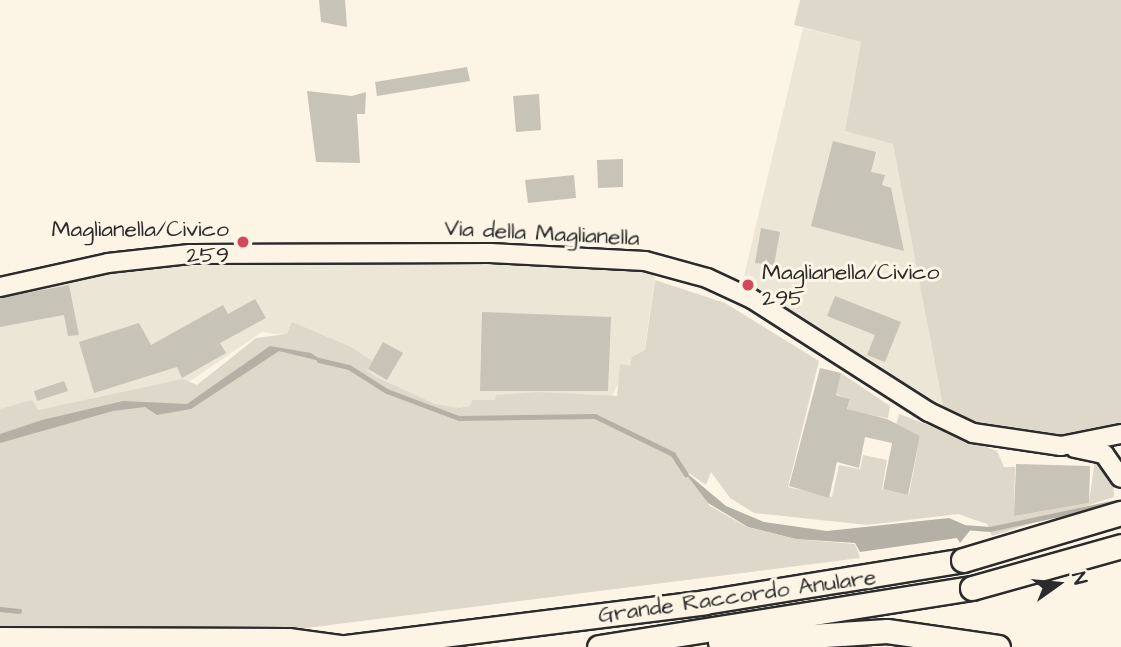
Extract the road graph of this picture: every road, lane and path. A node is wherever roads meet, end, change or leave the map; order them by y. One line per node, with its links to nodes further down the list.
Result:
1 (0, 286): 3 (main road, Via della Maglianella)
2 (1121, 433): 3 (main road, Via della Maglianella)
3 (1061, 446): 4 (main road)
4 (1121, 478)
5 (1121, 513): 10 (highway, Grande Raccordo Anulare, bridge)
6 (1121, 546): 8 (highway, Grande Raccordo Anulare, bridge)
7 (0, 639): 9 (highway)
8 (650, 641): 11 (highway, Grande Raccordo Anulare); 12 (highway)
9 (340, 647)
10 (346, 647)
11 (599, 647)
12 (998, 647)

